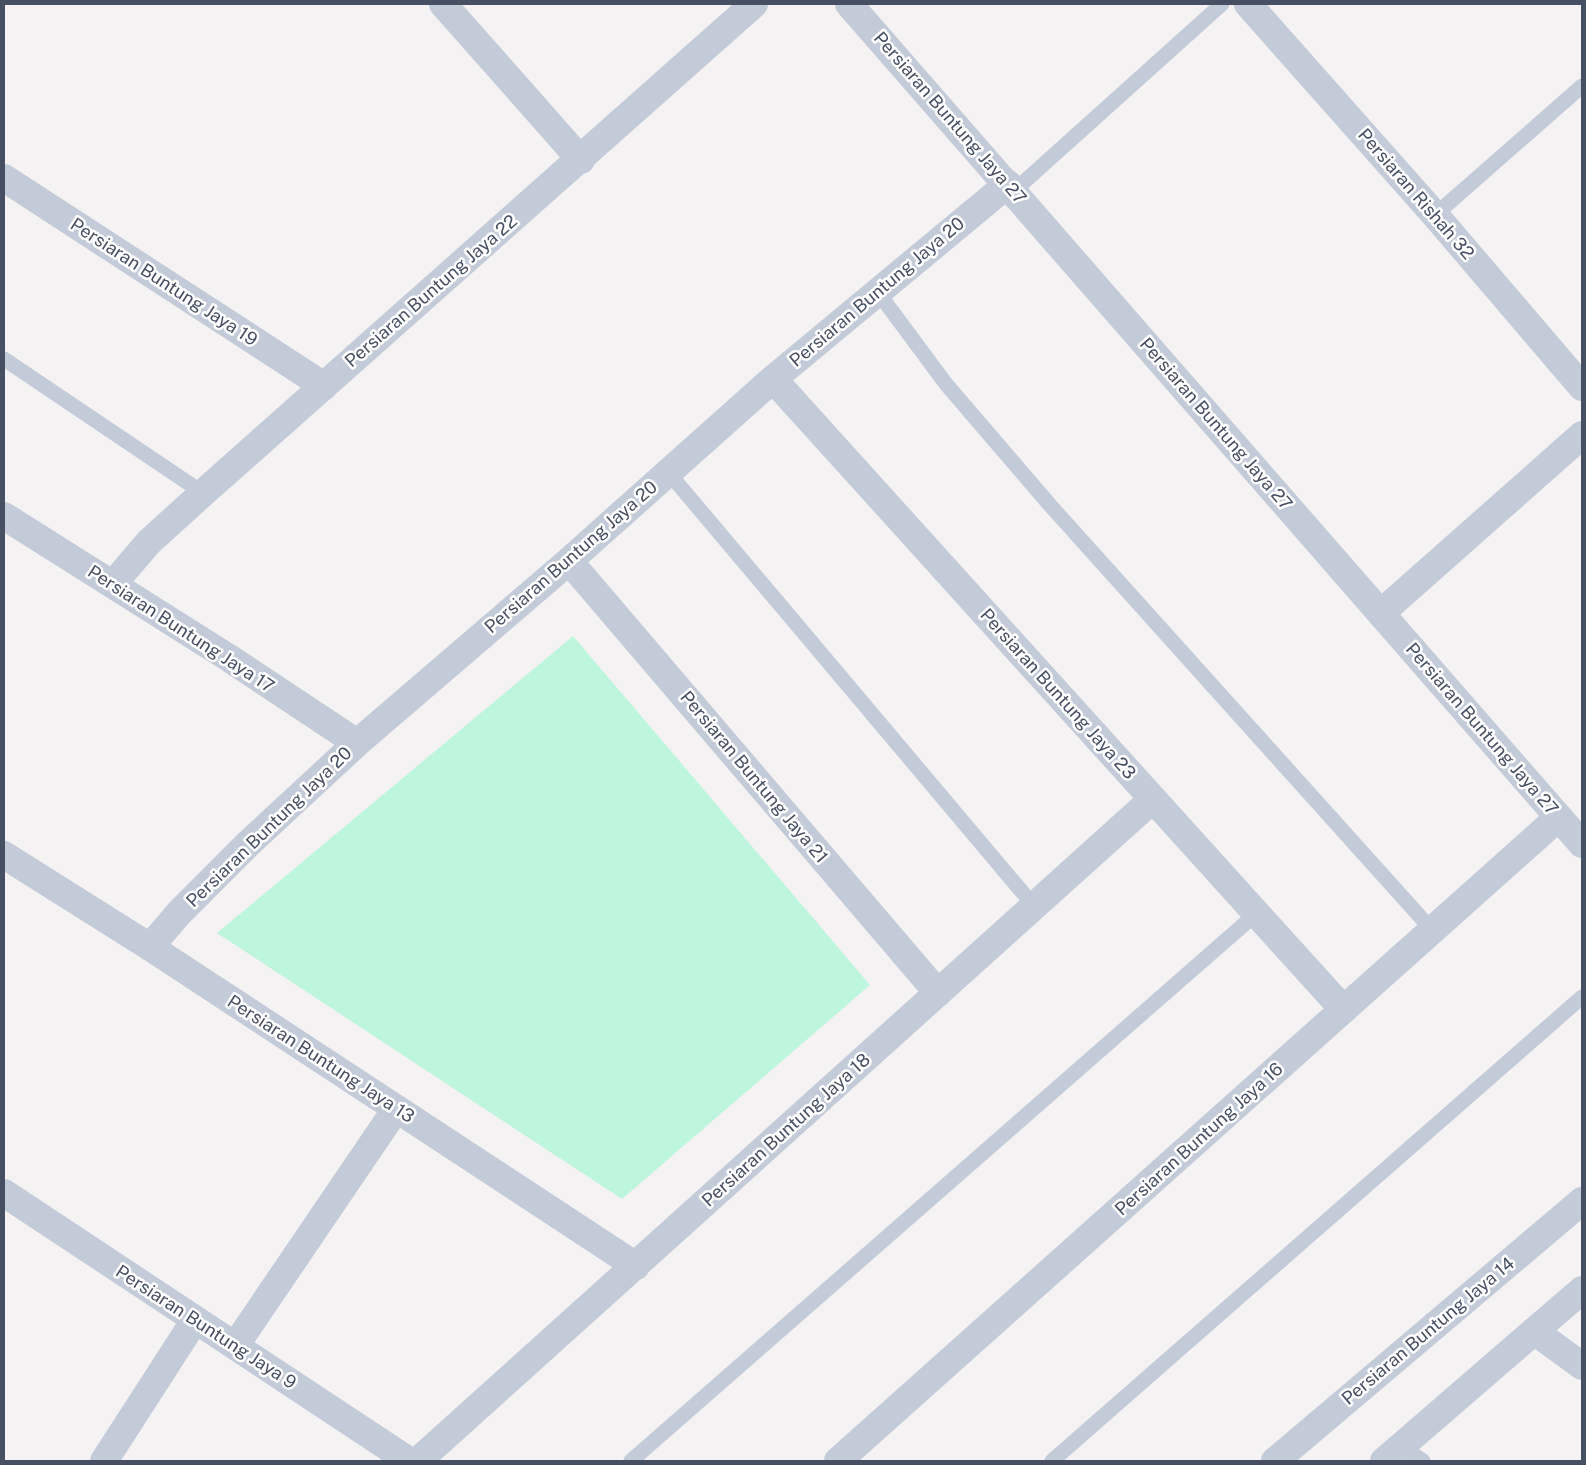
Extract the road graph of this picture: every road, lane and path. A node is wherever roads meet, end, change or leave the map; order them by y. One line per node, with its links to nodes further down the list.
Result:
1 (443, 4): 7 (street)
2 (754, 4): 7 (street, Persiaran Buntung Jaya 22)
3 (849, 4): 9 (street, Persiaran Buntung Jaya 27)
4 (1222, 4): 9 (lane, Persiaran Buntung Jaya 20)
5 (1248, 4): 10 (street, Persiaran Rishah 32)
6 (1582, 86): 10 (lane)
7 (580, 160): 14 (street, Persiaran Buntung Jaya 22)
8 (4, 178): 14 (street, Persiaran Buntung Jaya 19)
9 (1011, 188): 11 (street, Persiaran Buntung Jaya 20); 22 (street, Persiaran Buntung Jaya 27)
10 (1436, 215): 15 (street, Persiaran Rishah 32)
11 (877, 291): 13 (street, Persiaran Buntung Jaya 20); 30 (lane)
12 (4, 359): 18 (lane)
13 (773, 379): 17 (street, Persiaran Buntung Jaya 20); 24 (street, Persiaran Buntung Jaya 23)
14 (324, 386): 18 (street, Persiaran Buntung Jaya 22)
15 (1582, 386)
16 (1582, 434): 22 (street)
17 (668, 472): 20 (street, Persiaran Buntung Jaya 20); 28 (lane)
18 (203, 493): 21 (street, Persiaran Buntung Jaya 22)
19 (4, 516): 21 (street, Persiaran Buntung Jaya 17)
20 (569, 561): 23 (street, Persiaran Buntung Jaya 20); 32 (street, Persiaran Buntung Jaya 21)
21 (113, 584): 23 (street, Persiaran Buntung Jaya 17)
22 (1381, 613): 25 (street, Persiaran Buntung Jaya 27)
23 (357, 743): 31 (street, Persiaran Buntung Jaya 20)
24 (1153, 799): 28 (street, Persiaran Buntung Jaya 18); 29 (street, Persiaran Buntung Jaya 23)
25 (1559, 817): 26 (street, Persiaran Buntung Jaya 27); 30 (street, Persiaran Buntung Jaya 16)
26 (1582, 844)
27 (4, 855): 31 (street, Persiaran Buntung Jaya 13)
28 (1034, 906): 32 (street, Persiaran Buntung Jaya 18)
29 (1257, 913): 34 (street, Persiaran Buntung Jaya 23); 48 (lane)
30 (1433, 931): 34 (street, Persiaran Buntung Jaya 16)
31 (150, 947): 35 (street, Persiaran Buntung Jaya 13)
32 (938, 993): 38 (street, Persiaran Buntung Jaya 18)
33 (1582, 997): 50 (lane)
34 (1343, 1009): 49 (street, Persiaran Buntung Jaya 16)
35 (396, 1109): 38 (street, Persiaran Buntung Jaya 13); 42 (street)
36 (4, 1193): 40 (street, Persiaran Buntung Jaya 9)
37 (1582, 1201): 51 (street, Persiaran Buntung Jaya 14)
38 (636, 1266): 47 (street, Persiaran Buntung Jaya 18)
39 (1582, 1290): 41 (street)
40 (195, 1320): 42 (street, Persiaran Buntung Jaya 9); 45 (street)
41 (1534, 1331): 43 (street); 44 (street)
42 (236, 1346): 46 (street, Persiaran Buntung Jaya 9)
43 (1582, 1366)
44 (1393, 1454): 52 (lane)
45 (104, 1461)
46 (409, 1461)
47 (418, 1461)
48 (631, 1461)
49 (838, 1461)
50 (1052, 1461)
51 (1275, 1461)
52 (1423, 1461)

